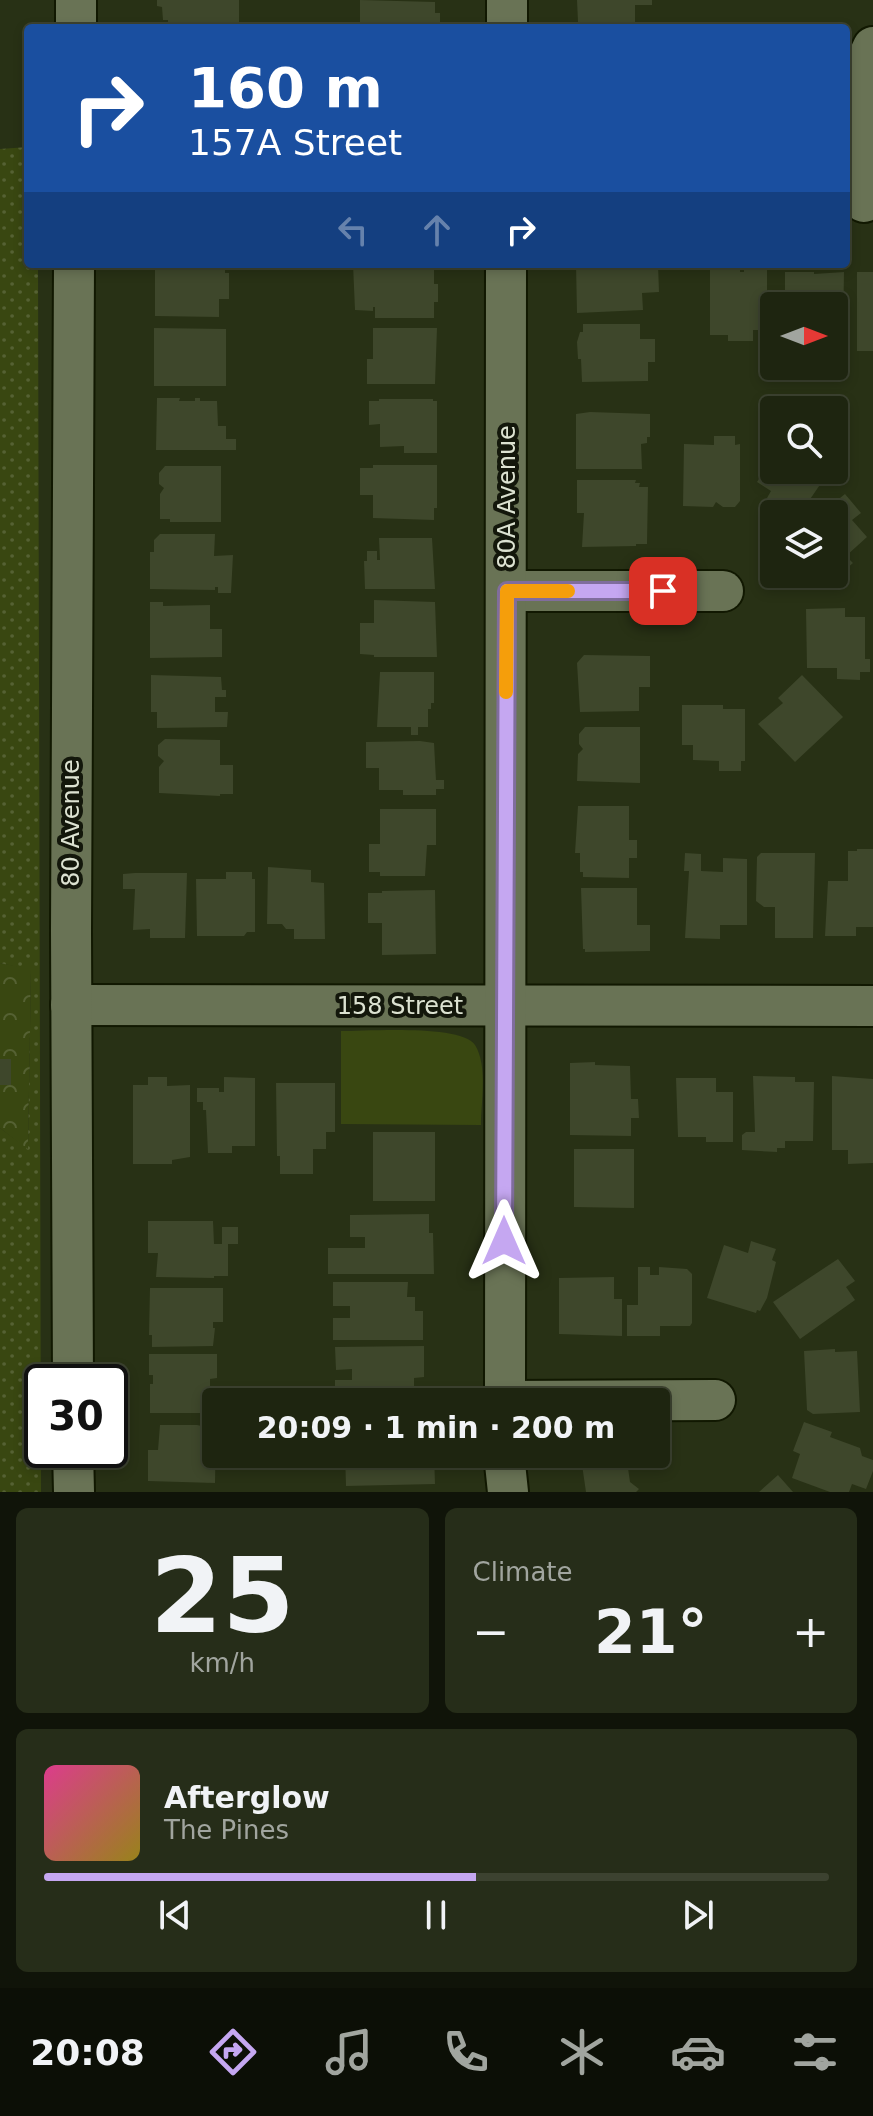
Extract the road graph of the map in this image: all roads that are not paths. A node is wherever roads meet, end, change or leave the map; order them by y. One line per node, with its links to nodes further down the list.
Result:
1 (76, 0): 3 (street)
2 (507, 0): 4 (street)
3 (76, 24)
4 (507, 24)
5 (873, 47): 6 (street)
6 (861, 201)
7 (74, 268): 11 (street, 80 Avenue)
8 (506, 268): 9 (street, 80A Avenue)
9 (507, 591): 10 (street); 12 (street, 80A Avenue)
10 (723, 591)
11 (71, 1005): 12 (street, 158 Street); 14 (street, 80 Avenue)
12 (504, 1006): 13 (street, 158 Street); 15 (street, 80A Avenue)
13 (873, 1006)
14 (73, 1364)
15 (505, 1388)
16 (670, 1400): 17 (street)
17 (715, 1400)
18 (73, 1468): 20 (street)
19 (505, 1468): 21 (street)
20 (74, 1492)
21 (508, 1492)

